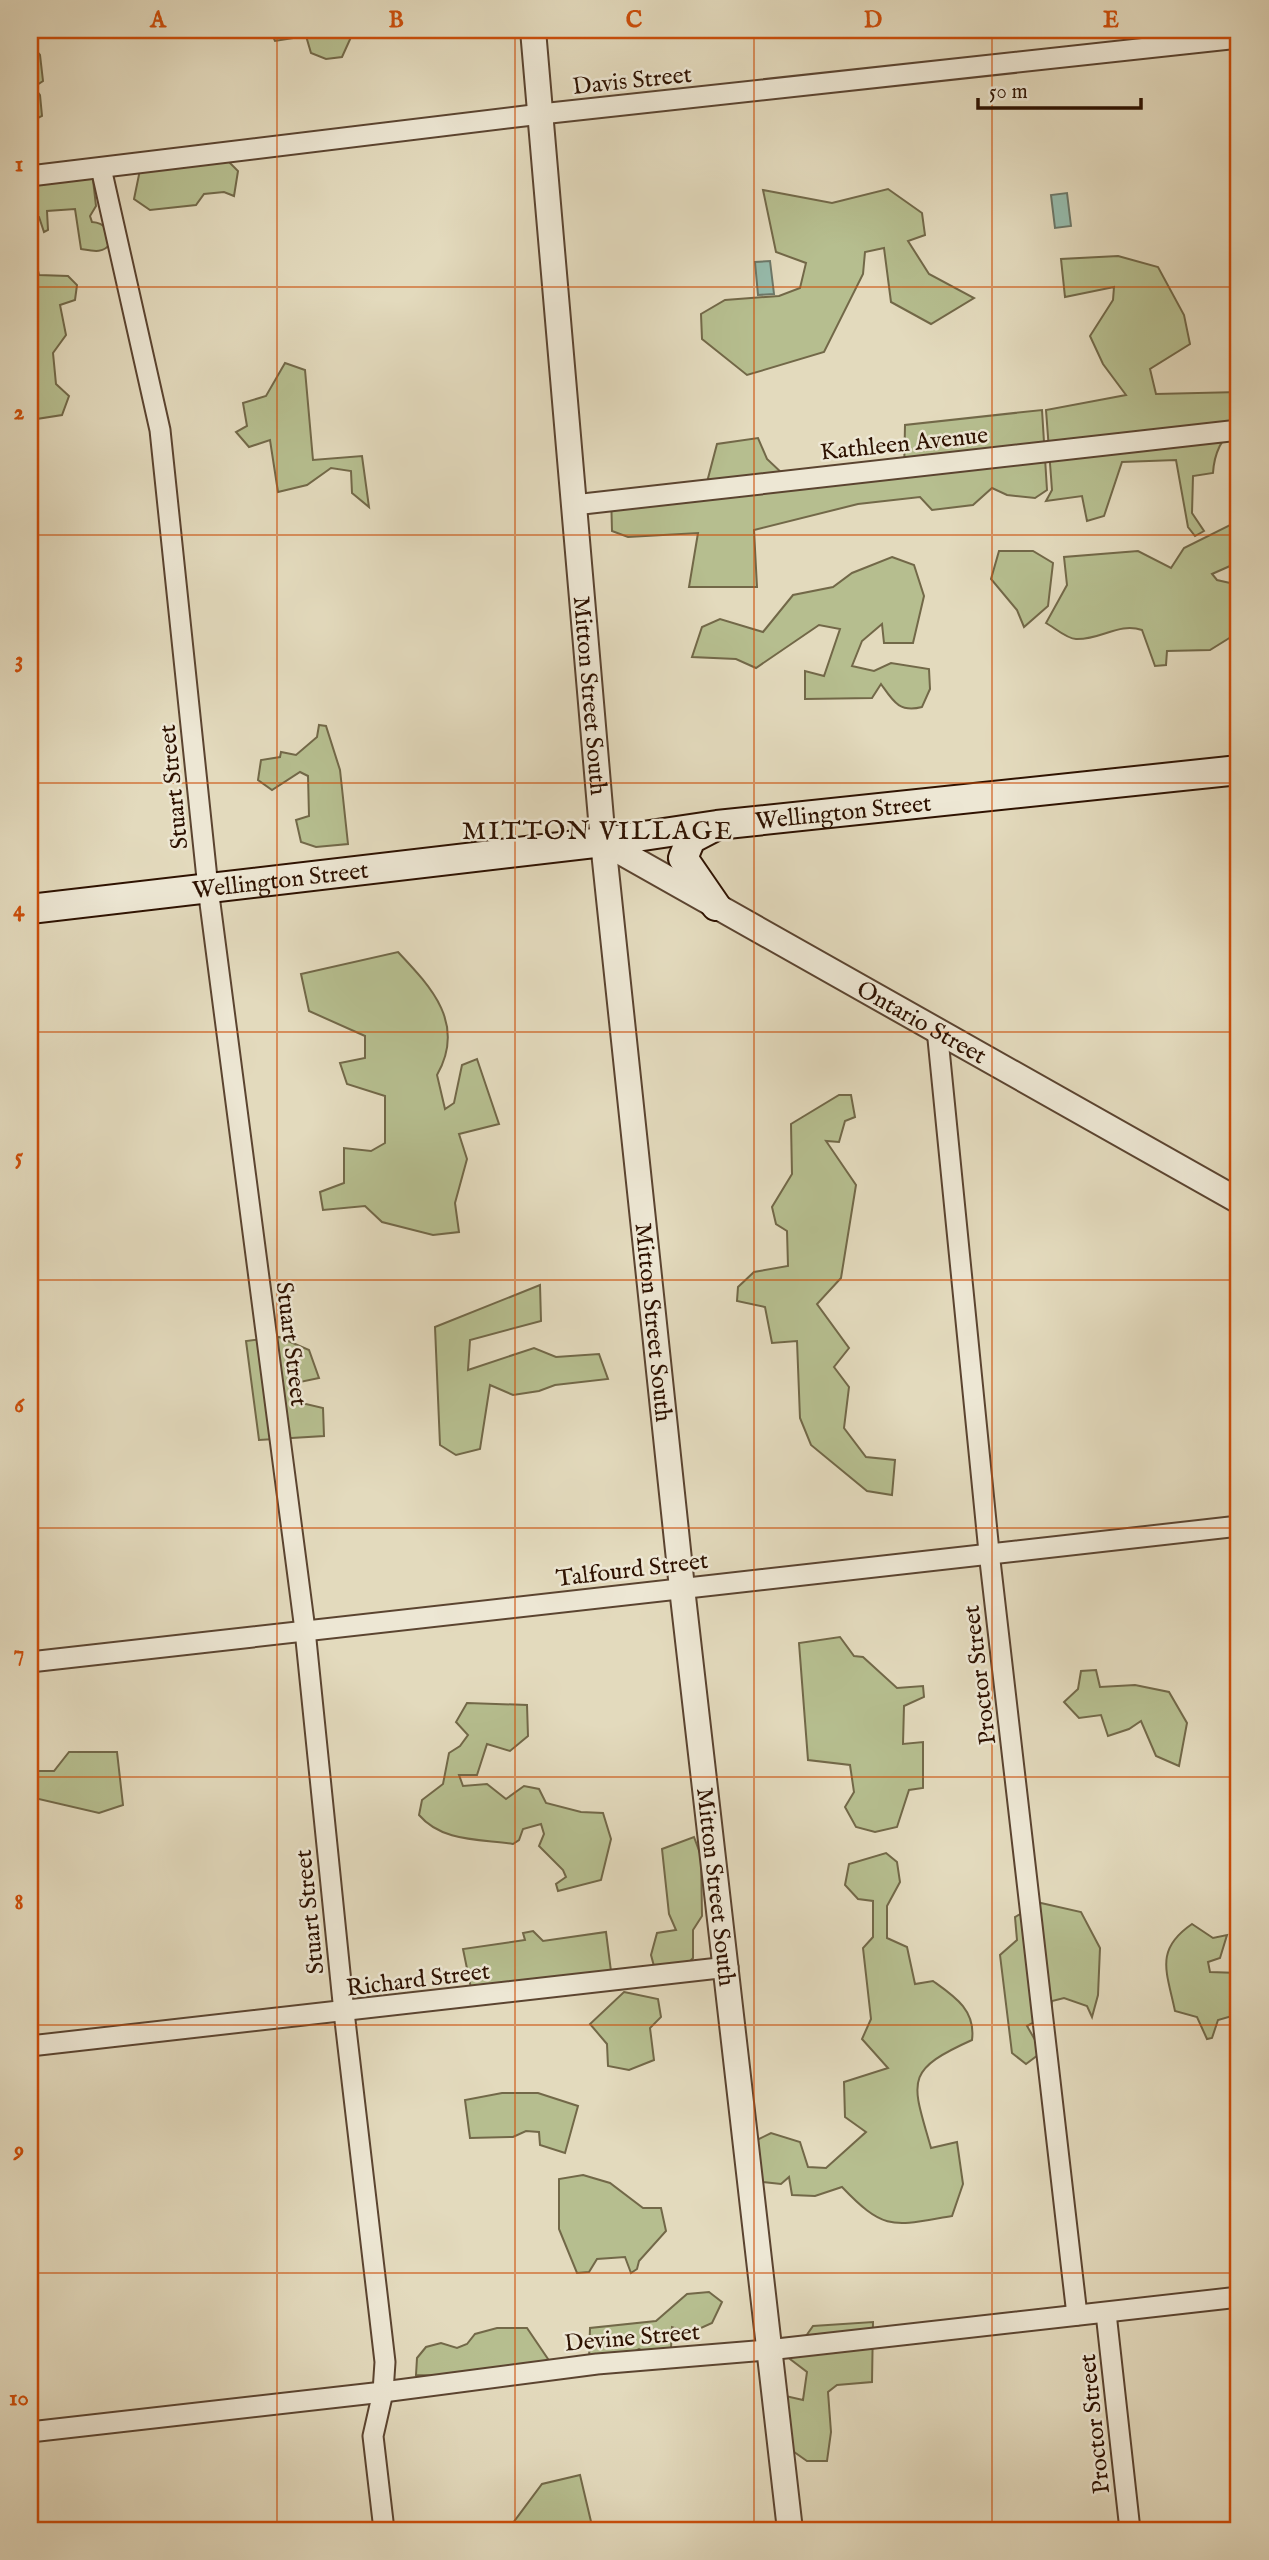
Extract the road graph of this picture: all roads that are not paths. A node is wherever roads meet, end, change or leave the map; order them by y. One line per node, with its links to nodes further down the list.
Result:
1 (533, 30): 3 (street, Mitton Street South)
2 (1239, 38): 3 (street, Davis Street)
3 (541, 114): 4 (street, Davis Street); 7 (street, Mitton Street South)
4 (101, 168): 5 (street, Davis Street); 11 (street, Stuart Street)
5 (30, 176)
6 (1239, 430): 7 (street, Kathleen Avenue)
7 (574, 505): 10 (street, Mitton Street South)
8 (1239, 770): 9 (main road, Wellington Street)
9 (717, 825): 10 (main road, Wellington Street); 12 (main road)
10 (603, 842): 11 (main road, Wellington Street); 12 (street, Ontario Street); 18 (street, Mitton Street South)
11 (208, 888): 13 (main road, Wellington Street); 19 (street, Stuart Street)
12 (716, 906): 14 (street, Ontario Street)
13 (30, 909)
14 (937, 1029): 15 (street, Ontario Street); 17 (street, Proctor Street)
15 (1237, 1196)
16 (1239, 1526): 17 (street, Talfourd Street)
17 (989, 1552): 18 (street, Talfourd Street); 26 (street, Proctor Street)
18 (682, 1588): 19 (street, Talfourd Street); 21 (street, Mitton Street South)
19 (306, 1630): 20 (street, Talfourd Street); 22 (street, Stuart Street)
20 (30, 1662)
21 (728, 1967): 22 (street, Richard Street); 27 (street, Mitton Street South)
22 (344, 2012): 23 (street, Richard Street); 28 (street, Stuart Street)
23 (30, 2046)
24 (1239, 2297): 25 (street, Devine Street)
25 (1106, 2313): 26 (street, Devine Street); 32 (street, Proctor Street)
26 (1077, 2315): 27 (street, Devine Street)
27 (768, 2350): 28 (street, Devine Street); 31 (street, Mitton Street South)
28 (383, 2392): 29 (street, Devine Street); 30 (street, Stuart Street)
29 (30, 2432)
30 (384, 2530)
31 (790, 2530)
32 (1130, 2530)

